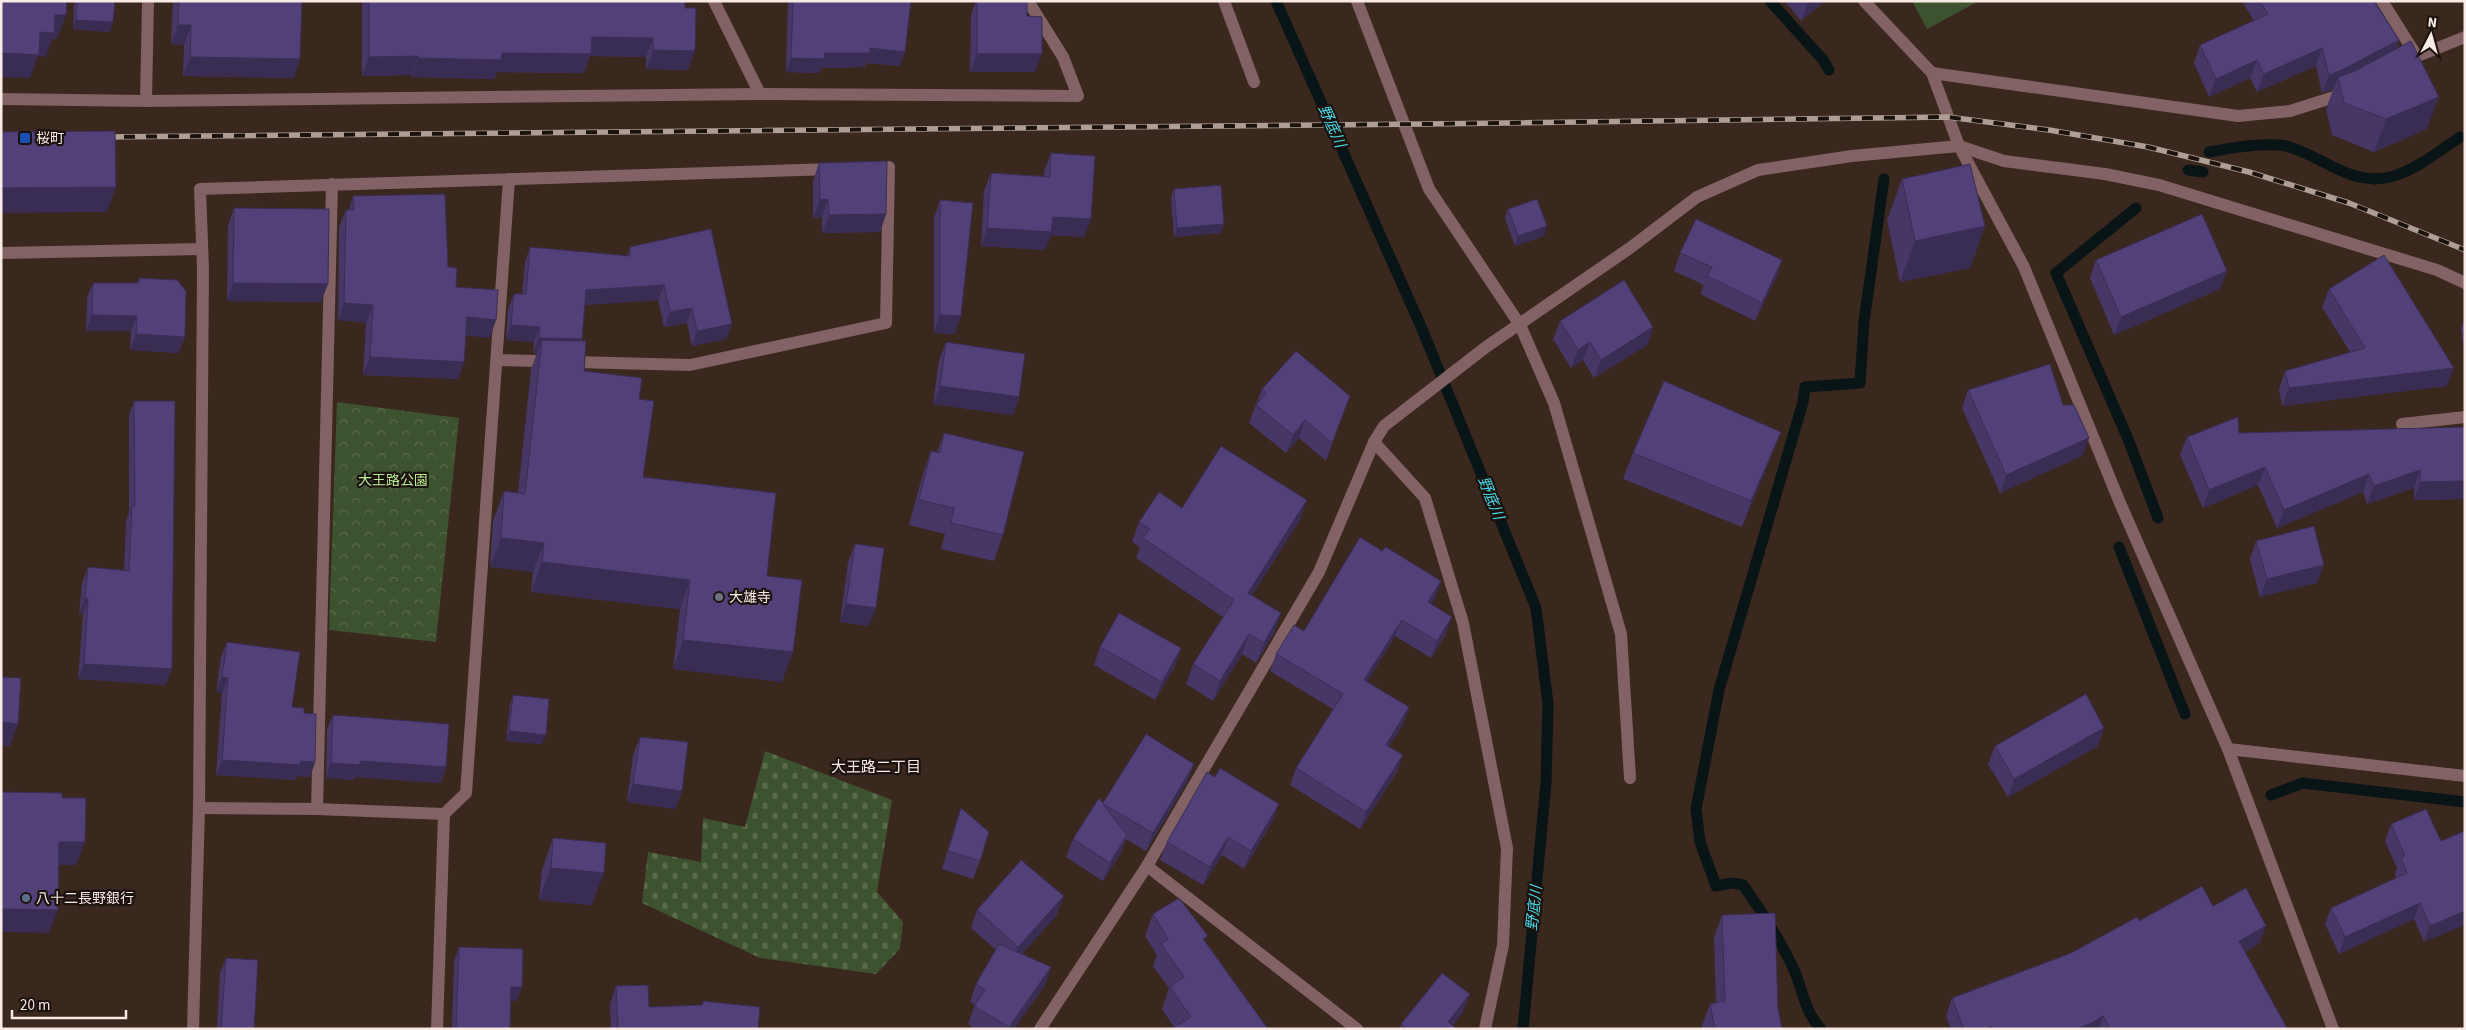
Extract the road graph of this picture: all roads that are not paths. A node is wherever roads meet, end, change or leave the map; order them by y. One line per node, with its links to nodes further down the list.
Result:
1 (148, 1): 16 (street)
2 (714, 1): 14 (street)
3 (1028, 1): 14 (street)
4 (1224, 1): 12 (street)
5 (1357, 1): 23 (street)
6 (1864, 1): 11 (street)
7 (2382, 1): 9 (street)
8 (2465, 37): 9 (street)
9 (2416, 55): 10 (street)
10 (2390, 69)
11 (1932, 73): 13 (street); 17 (street)
12 (1254, 82)
13 (2354, 88)
14 (760, 94): 16 (street)
15 (1, 99): 16 (street)
16 (146, 101)
17 (1959, 146): 22 (street); 23 (street); 28 (street)
18 (508, 179): 19 (street); 24 (street); 24 (street)
19 (332, 184): 20 (street); 32 (street)
20 (201, 249): 21 (street); 31 (street)
21 (1, 253)
22 (2465, 283)
23 (1520, 324): 27 (street); 30 (street)
24 (497, 360): 33 (street)
25 (2465, 417): 26 (street)
26 (2402, 424)
27 (1374, 442): 34 (street); 39 (street)
28 (2228, 750): 29 (street); 40 (street)
29 (2465, 776)
30 (1630, 778)
31 (199, 808): 32 (street); 35 (street)
32 (317, 809): 33 (street)
33 (444, 814): 36 (street)
34 (1147, 866): 37 (street); 38 (street)
35 (193, 1029)
36 (437, 1029)
37 (1040, 1029)
38 (1357, 1029)
39 (1484, 1029)
40 (2333, 1029)

